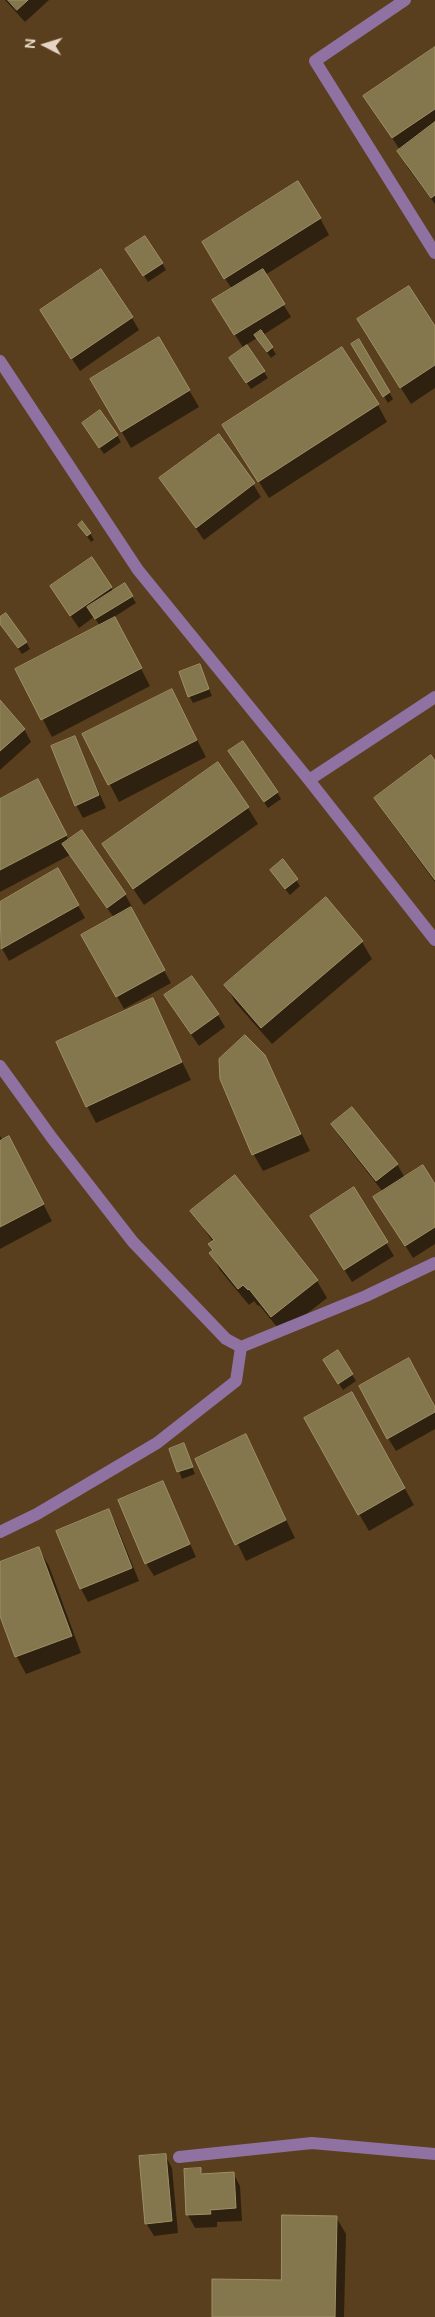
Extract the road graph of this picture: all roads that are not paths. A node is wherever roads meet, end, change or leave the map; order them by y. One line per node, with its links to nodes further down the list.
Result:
1 (405, 0): 2 (street)
2 (435, 253)
3 (0, 361): 5 (street)
4 (435, 697): 5 (street)
5 (309, 780): 6 (street)
6 (435, 940)
7 (0, 1066): 9 (street)
8 (435, 1263): 9 (street)
9 (240, 1347): 10 (street)
10 (0, 1532)
11 (435, 2154): 12 (street)
12 (179, 2157)

